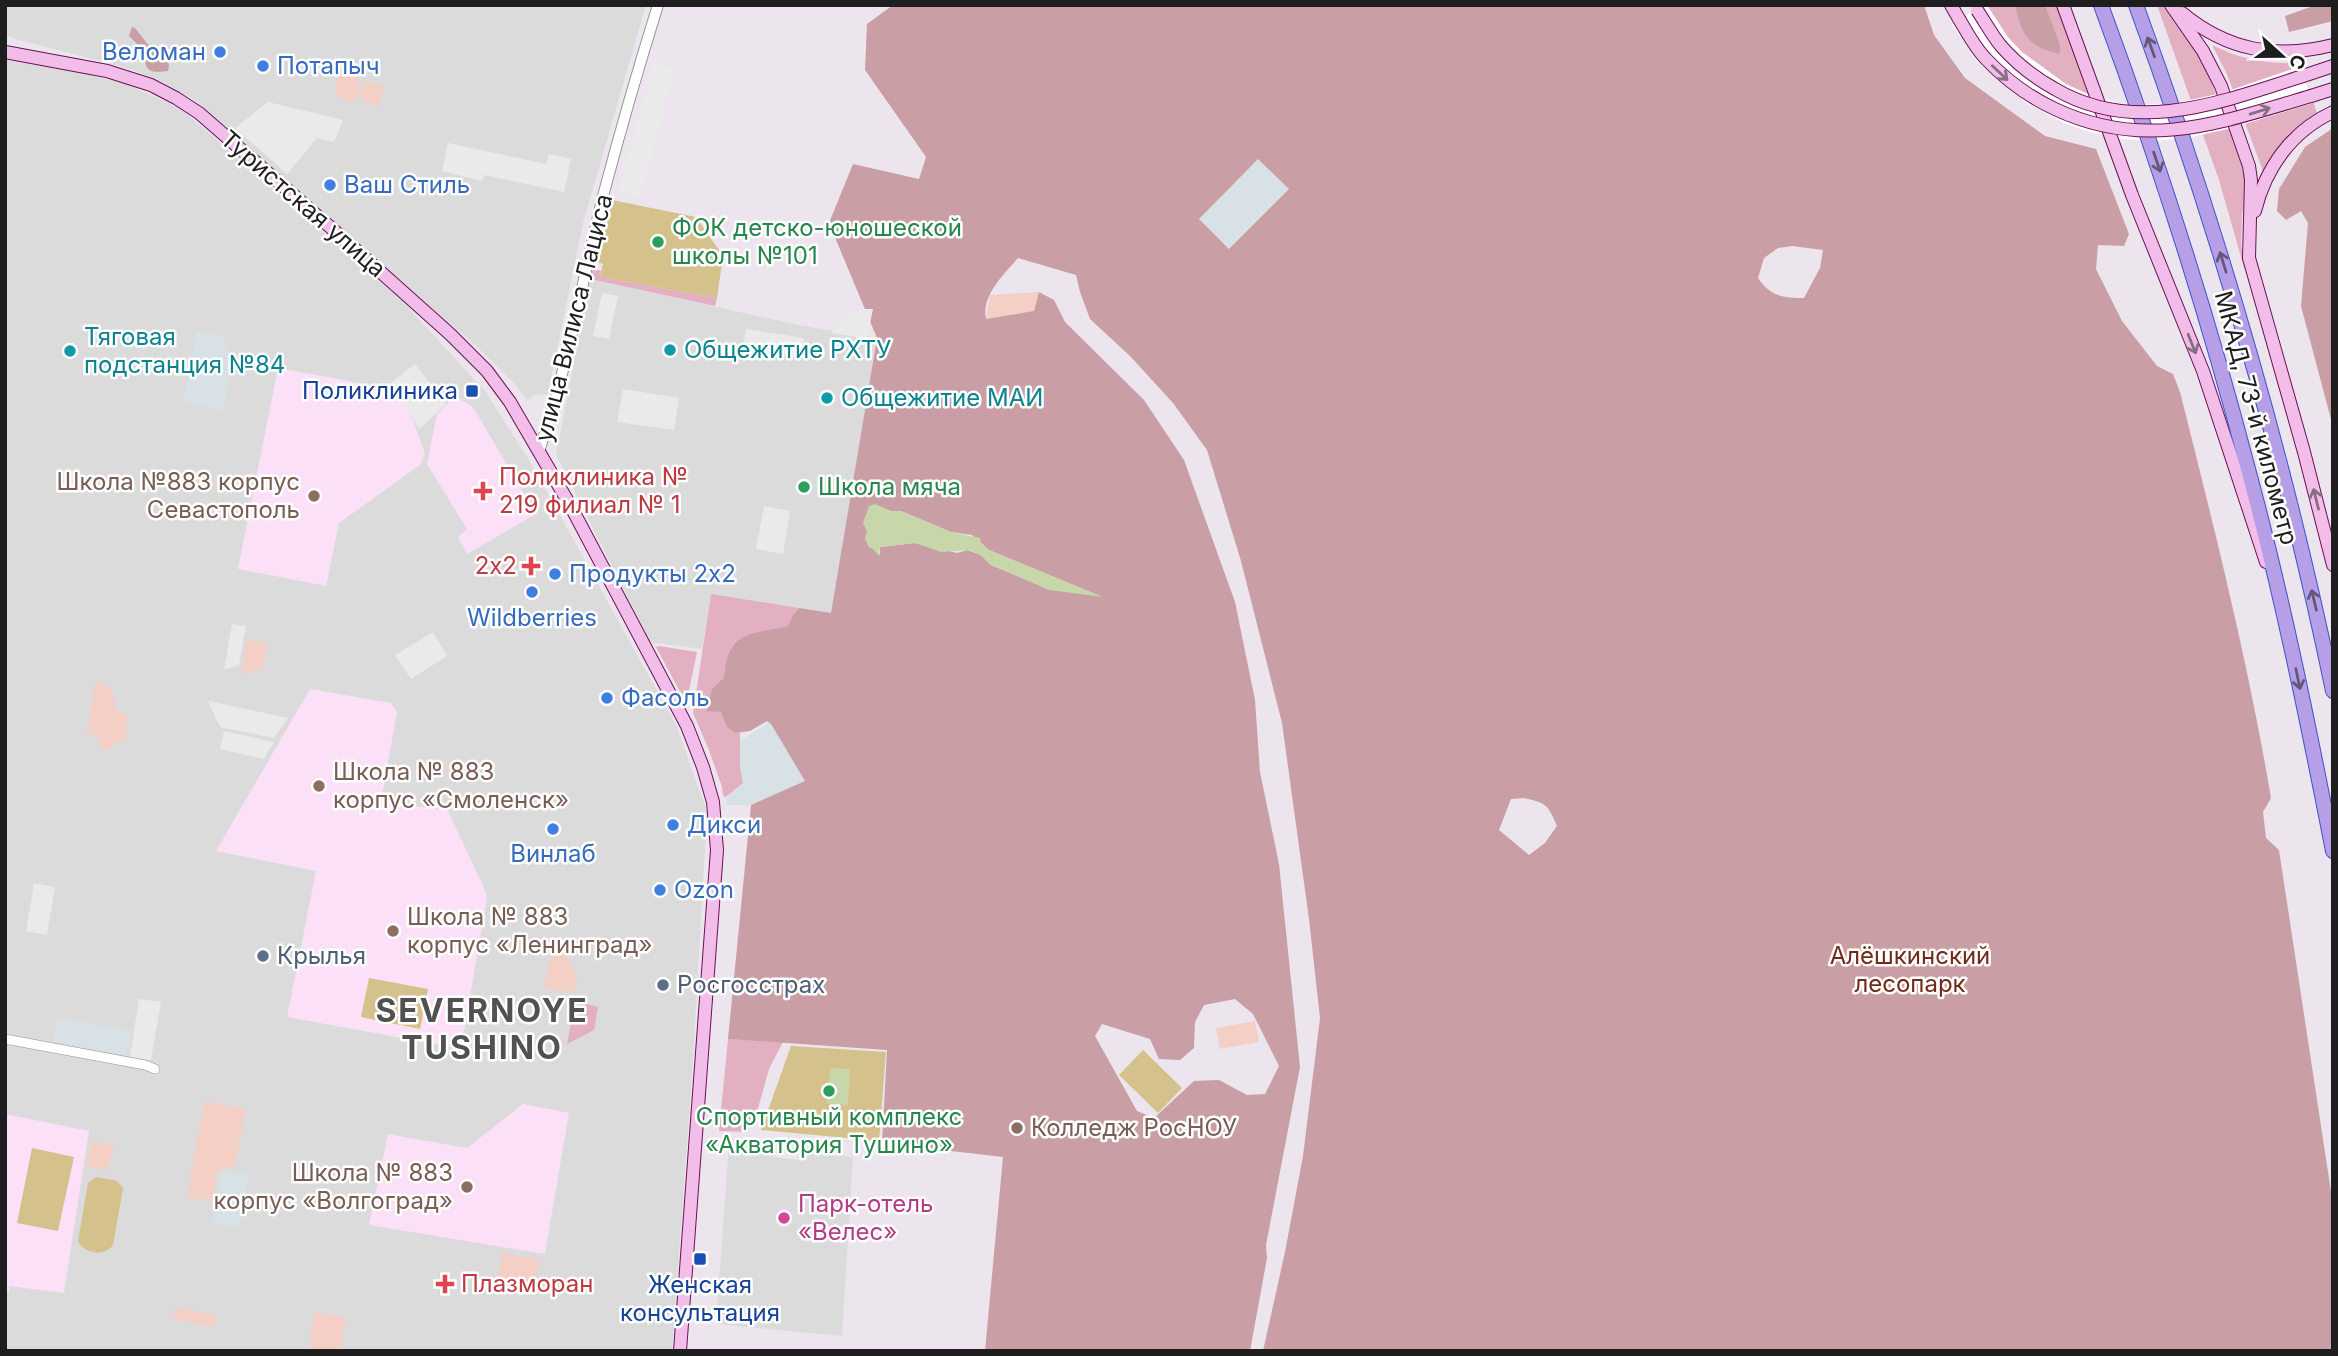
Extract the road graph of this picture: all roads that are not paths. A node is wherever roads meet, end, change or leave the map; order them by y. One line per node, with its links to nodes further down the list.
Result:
1 (658, 5): 14 (street, улица Вилиса Лациса)
2 (1951, 5): 11 (main road, one-way to 11, bridge)
3 (2063, 5): 16 (main road, one-way to 16)
4 (2101, 5): 16 (highway, МКАД, 73-й километр, one-way to 16)
5 (2136, 5): 17 (highway, МКАД, 73-й километр, one-way to 5)
6 (2172, 5): 8 (main road); 13 (main road)
7 (1976, 8): 10 (main road, bridge)
8 (2333, 45)
9 (5, 52): 14 (main road, Туристская улица)
10 (2333, 66)
11 (2333, 89)
12 (2333, 112): 13 (main road)
13 (2248, 242): 15 (main road, one-way to 13)
14 (539, 451): 21 (main road, улица Вилиса Лациса)
15 (2333, 565)
16 (2283, 612): 18 (highway, МКАД, 73-й километр, one-way to 18)
17 (2333, 691)
18 (2333, 851)
19 (5, 1038): 20 (street)
20 (155, 1069)
21 (680, 1351)

